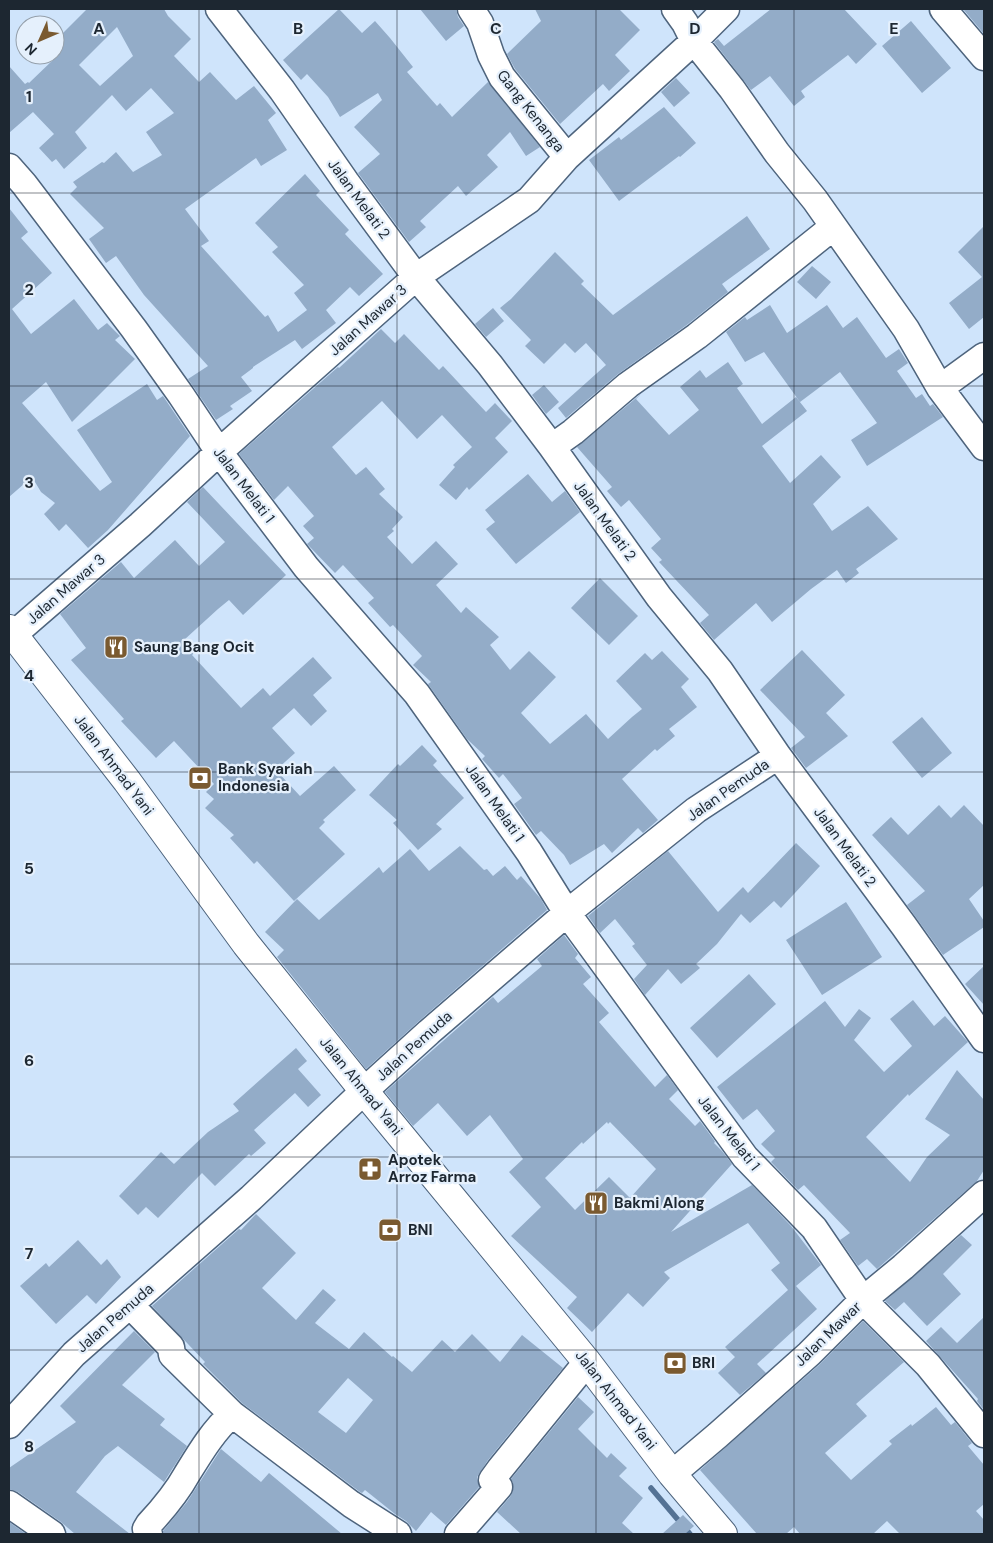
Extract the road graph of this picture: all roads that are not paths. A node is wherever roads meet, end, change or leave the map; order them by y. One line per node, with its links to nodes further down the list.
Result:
1 (218, 9): 11 (street, Jalan Melati 2)
2 (471, 9): 8 (street, Gang Kenanga)
3 (675, 9): 6 (street)
4 (726, 9): 6 (street, Jalan Mawar 3)
5 (943, 9): 7 (street)
6 (694, 41): 8 (street, Jalan Mawar 3); 10 (street)
7 (984, 57)
8 (567, 157): 11 (street, Jalan Mawar 3)
9 (9, 167): 16 (street, Jalan Melati 1)
10 (833, 227): 13 (street); 14 (street)
11 (416, 277): 14 (street, Jalan Melati 2); 16 (street, Jalan Mawar 3)
12 (984, 356): 13 (street)
13 (940, 388): 15 (street)
14 (552, 447): 18 (street, Jalan Melati 2)
15 (984, 447)
16 (219, 452): 17 (street, Jalan Mawar 3); 19 (street, Jalan Melati 1)
17 (11, 632): 21 (highway, Jalan Ahmad Yani)
18 (778, 756): 19 (street, Jalan Pemuda); 20 (street, Jalan Melati 2)
19 (567, 913): 21 (street, Jalan Pemuda); 23 (street, Jalan Melati 1)
20 (984, 1039)
21 (364, 1091): 24 (street, Jalan Pemuda); 25 (highway, Jalan Ahmad Yani)
22 (984, 1194): 23 (street, Jalan Mawar)
23 (863, 1300): 28 (street, Jalan Melati 1); 29 (street, Jalan Mawar)
24 (130, 1305): 26 (street); 27 (street, Jalan Pemuda)
25 (587, 1362): 29 (highway, Jalan Ahmad Yani); 34 (street)
26 (232, 1414): 32 (street); 33 (street)
27 (9, 1425)
28 (984, 1434)
29 (672, 1474): 35 (highway, Jalan Ahmad Yani)
30 (9, 1504): 31 (street)
31 (52, 1534)
32 (149, 1534)
33 (398, 1534)
34 (458, 1534)
35 (723, 1534)

